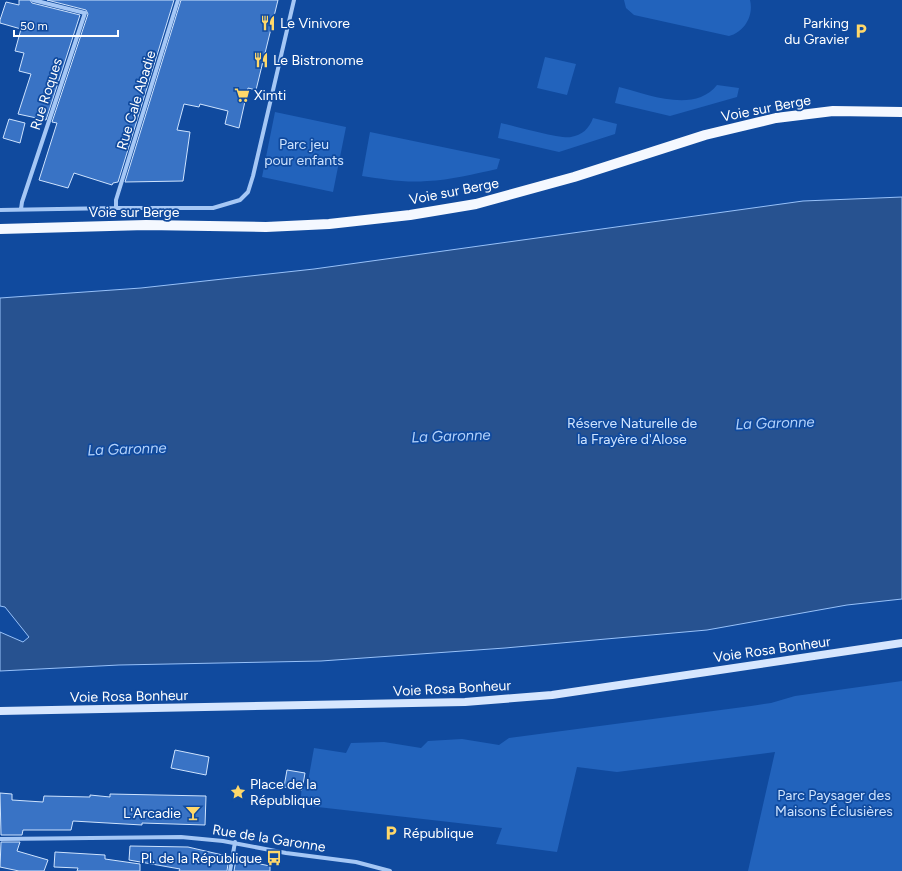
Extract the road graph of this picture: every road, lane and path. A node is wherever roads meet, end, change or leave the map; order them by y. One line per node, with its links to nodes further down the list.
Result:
1 (33, 0): 6 (street, Rue Roques)
2 (178, 0): 5 (street, Rue Cale Abadie)
3 (294, 0): 5 (street)
4 (902, 112): 8 (main road, Voie sur Berge)
5 (116, 208): 6 (street)
6 (21, 209): 7 (street)
7 (0, 210)
8 (0, 229)
9 (902, 643): 10 (street, Voie Rosa Bonheur)
10 (0, 711)
11 (0, 839): 12 (street, Rue de la Garonne)
12 (235, 842): 13 (street); 14 (street, Rue de la Garonne)
13 (230, 871)
14 (390, 871)

